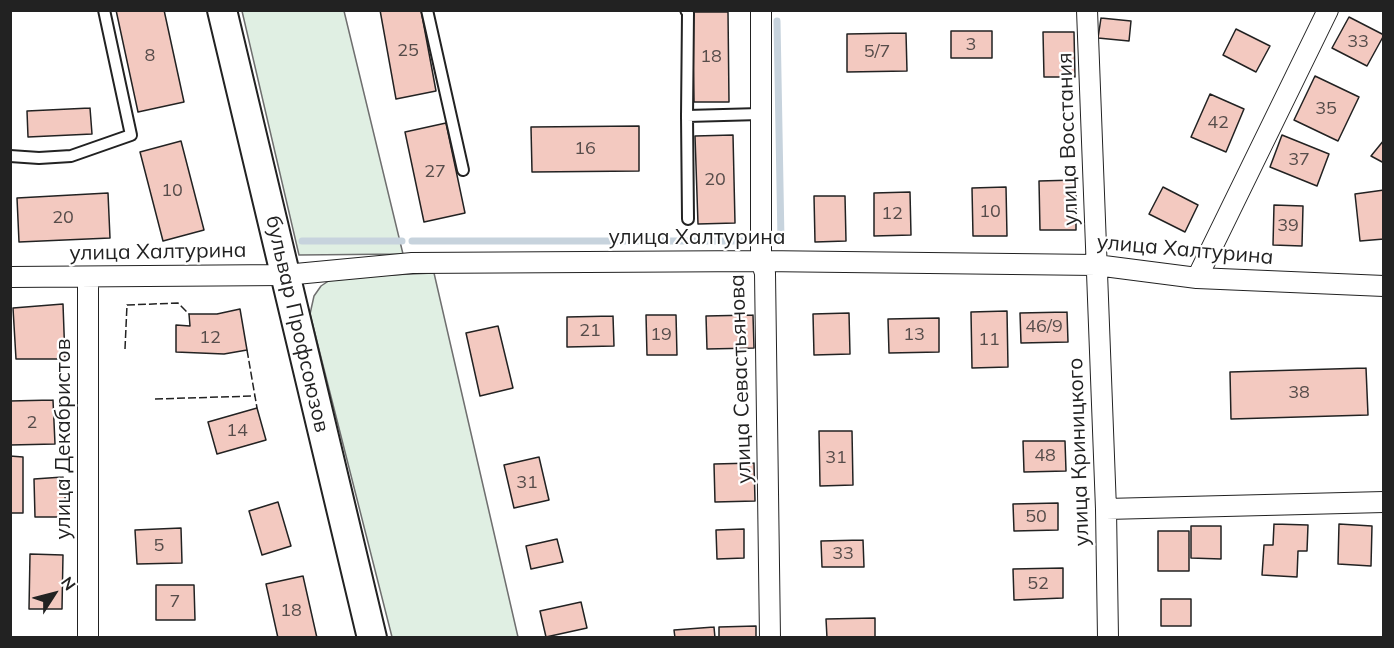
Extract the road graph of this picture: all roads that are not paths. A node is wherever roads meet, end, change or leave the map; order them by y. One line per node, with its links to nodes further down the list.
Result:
1 (104, 10): 10 (lane)
2 (222, 10): 15 (main road, бульвар Профсоюзов)
3 (427, 10): 11 (lane)
4 (686, 10): 9 (lane)
5 (761, 10): 8 (street, улица Севастьянова)
6 (1087, 10): 14 (street, улица Восстания)
7 (1328, 10): 18 (street)
8 (760, 114): 9 (lane); 13 (street, улица Севастьянова)
9 (687, 116): 12 (lane)
10 (10, 156)
11 (463, 170)
12 (688, 219)
13 (761, 261): 14 (street, улица Халтурина); 15 (street, улица Халтурина); 24 (street, улица Севастьянова)
14 (1096, 266): 18 (street, улица Халтурина); 21 (street, улица Криницкого)
15 (285, 275): 17 (street, улица Халтурина); 23 (main road, бульвар Профсоюзов)
16 (10, 277): 17 (street, улица Халтурина)
17 (88, 278): 22 (street, улица Декабристов)
18 (1197, 278): 19 (street, улица Халтурина)
19 (1383, 286)
20 (1383, 502): 21 (street)
21 (1106, 509): 25 (street, улица Криницкого)
22 (88, 638)
23 (372, 638)
24 (770, 638)
25 (1108, 638)

